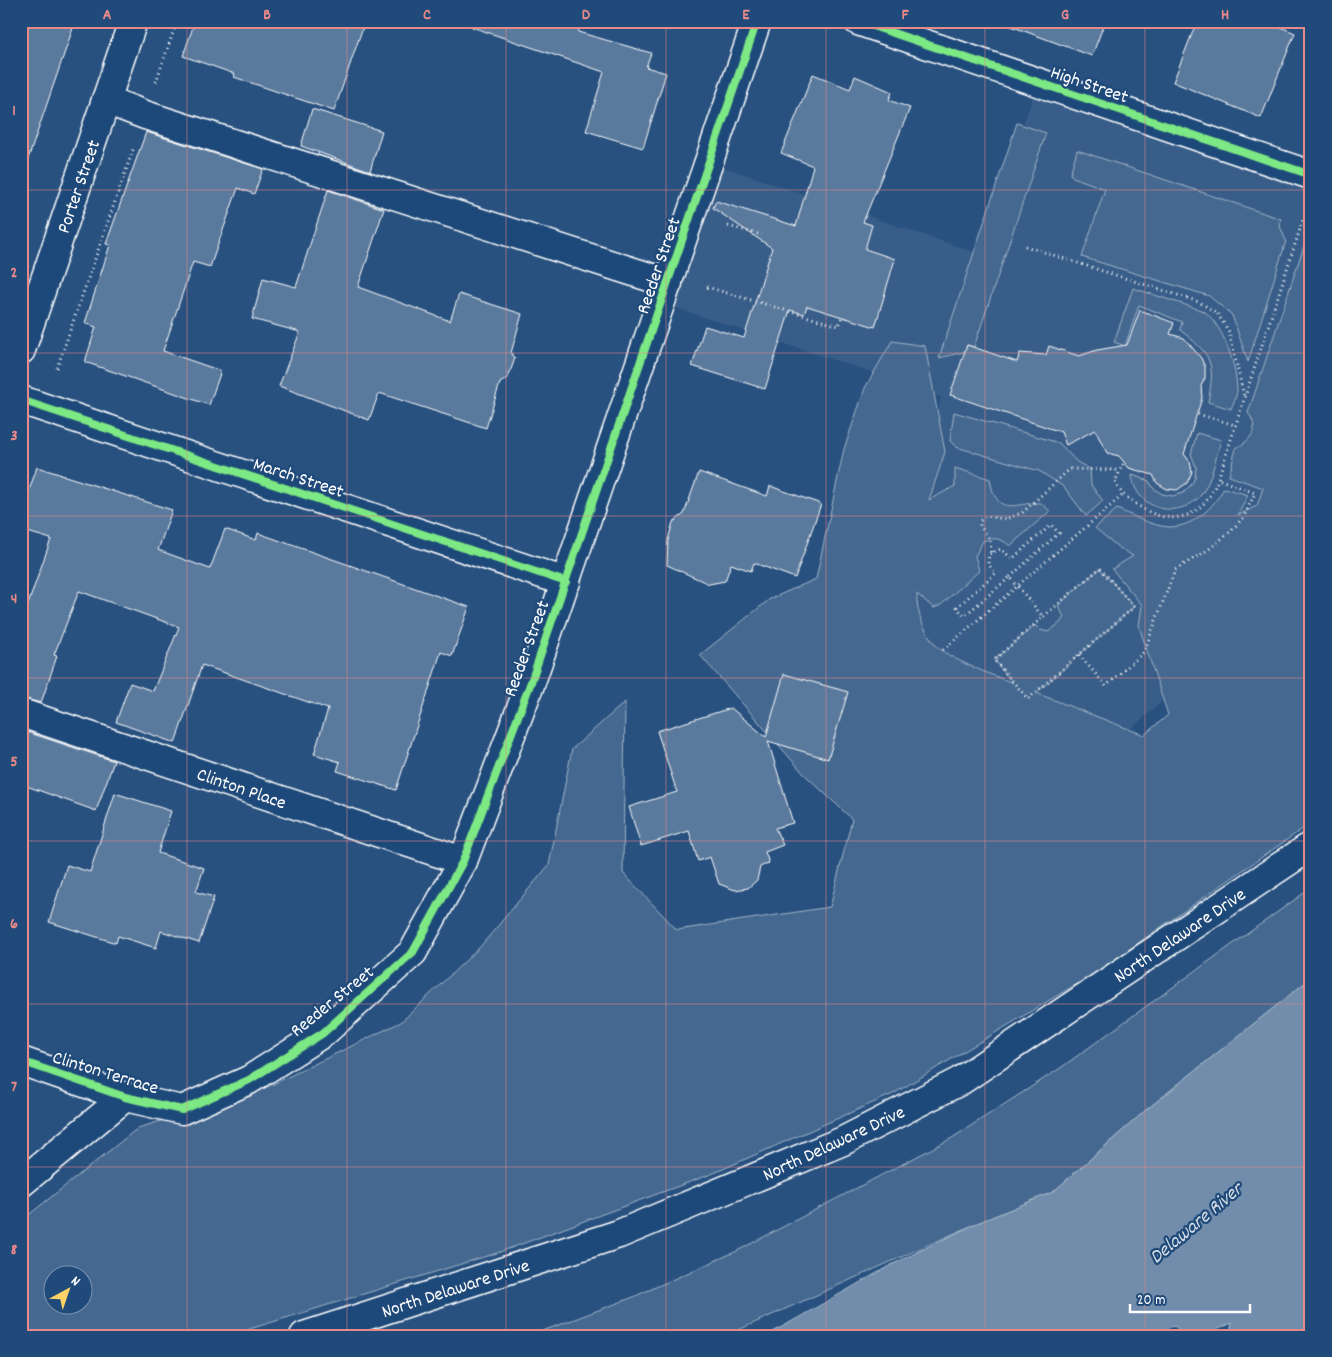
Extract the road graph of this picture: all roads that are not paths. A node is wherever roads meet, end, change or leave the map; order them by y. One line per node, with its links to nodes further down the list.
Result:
1 (133, 21): 4 (street, Porter Street)
2 (758, 21): 6 (street, Reeder Street)
3 (858, 21): 5 (street, High Street)
4 (106, 100): 6 (street); 7 (street, Porter Street)
5 (1311, 175)
6 (668, 283): 9 (street, Reeder Street)
7 (21, 350)
8 (21, 400): 9 (street, March Street)
9 (566, 582): 12 (street, Reeder Street)
10 (21, 713): 12 (street, Clinton Place)
11 (1311, 846): 17 (street, North Delaware Drive)
12 (463, 861): 15 (street, Reeder Street)
13 (21, 1061): 14 (street, Clinton Terrace)
14 (125, 1097): 15 (street, Clinton Terrace); 16 (street)
15 (182, 1110)
16 (21, 1183)
17 (304, 1336)

